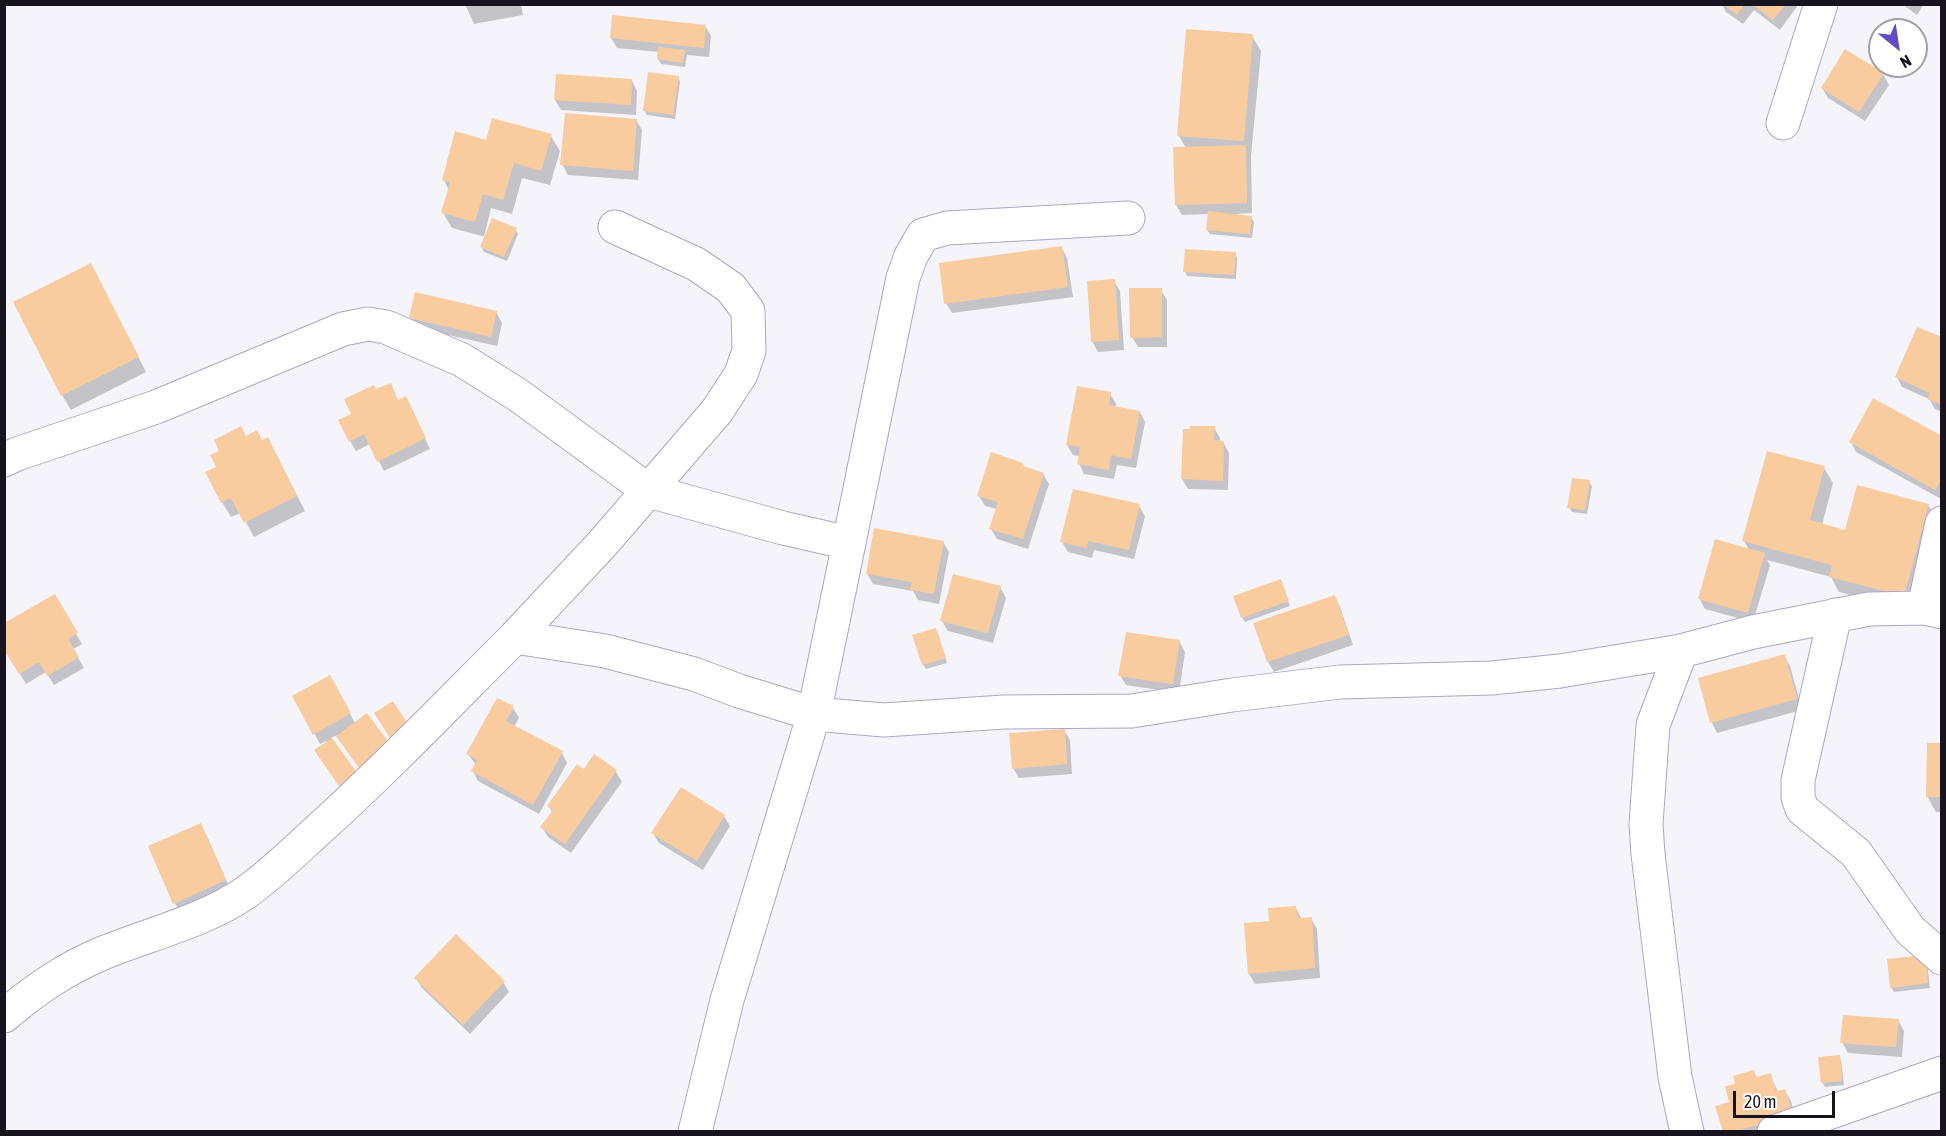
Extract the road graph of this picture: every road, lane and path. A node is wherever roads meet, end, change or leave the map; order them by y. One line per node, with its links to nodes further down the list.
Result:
1 (1821, 4): 2 (street)
2 (1783, 123)
3 (1128, 218): 8 (street)
4 (615, 227): 6 (street)
5 (4, 460): 6 (street)
6 (649, 490): 8 (street); 11 (street)
7 (1941, 523): 9 (street)
8 (849, 543): 13 (street)
9 (1933, 610): 10 (street)
10 (1835, 615): 12 (street); 14 (street)
11 (515, 637): 13 (street); 15 (street)
12 (1681, 651): 13 (street); 18 (street)
13 (814, 714): 17 (street)
14 (1941, 958)
15 (4, 1016)
16 (1941, 1073): 19 (street)
17 (695, 1131)
18 (1687, 1131)
19 (1774, 1131)

